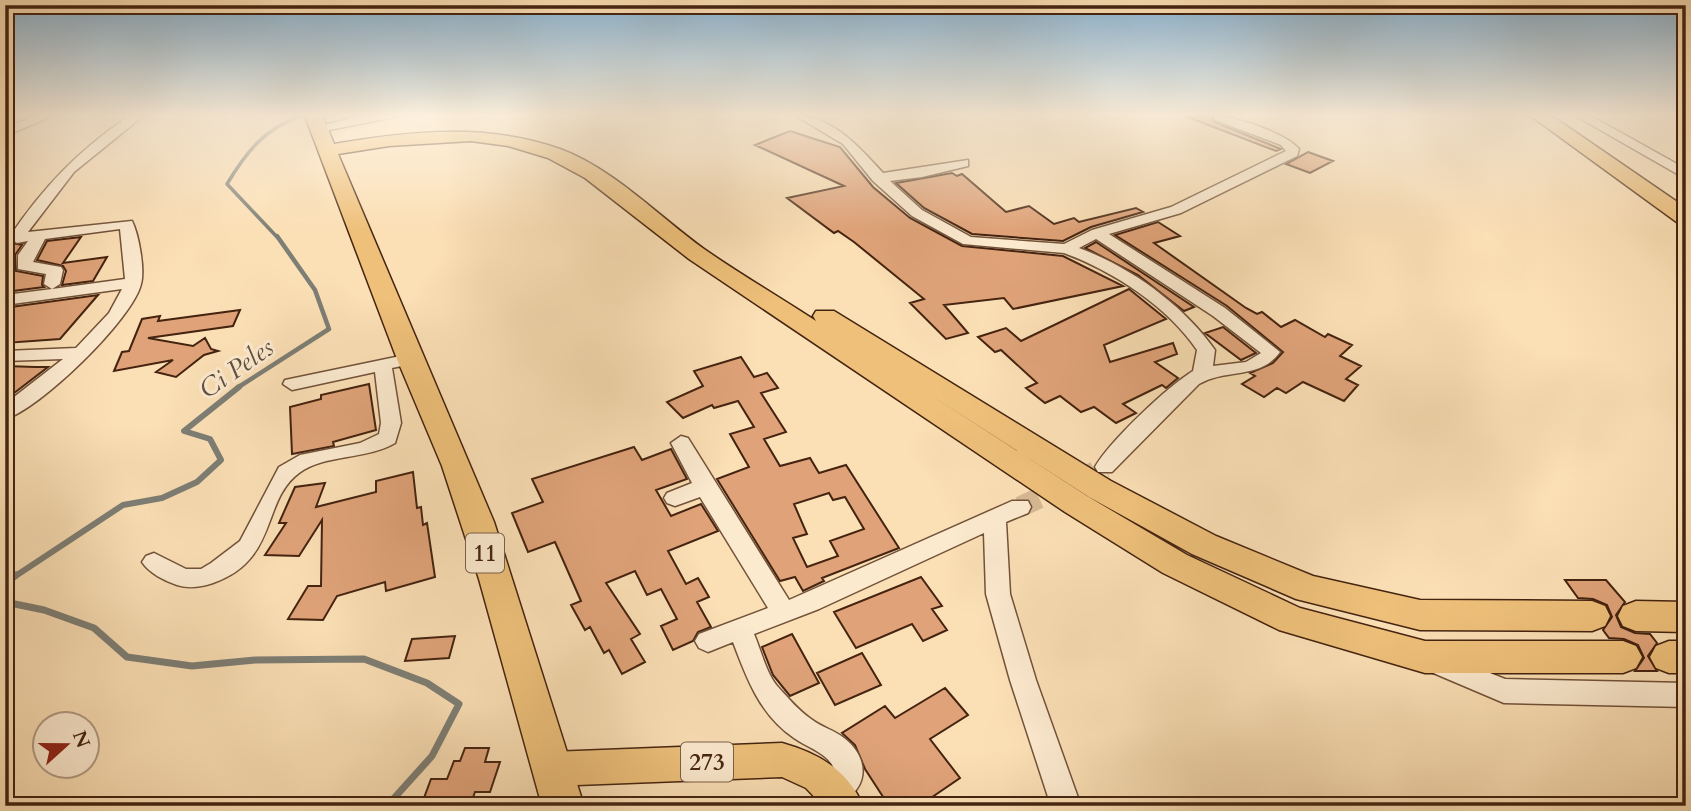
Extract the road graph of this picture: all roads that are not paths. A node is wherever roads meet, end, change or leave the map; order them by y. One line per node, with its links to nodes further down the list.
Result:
1 (83, 154): 17 (street)
2 (329, 154): 24 (highway, 11)
3 (551, 154): 41 (highway)
4 (581, 154): 36 (highway)
5 (858, 154): 12 (street)
6 (1290, 154): 15 (street)
7 (1594, 154): 14 (highway)
8 (1610, 154): 13 (highway)
9 (1649, 154): 11 (street)
10 (963, 163): 12 (street)
11 (1686, 175)
12 (878, 178): 18 (street)
13 (1686, 205)
14 (1686, 218)
15 (1097, 233): 18 (street); 25 (street)
16 (41, 234): 17 (street); 19 (street); 20 (street)
17 (11, 239)
18 (1066, 249): 25 (street)
19 (134, 283): 21 (street); 22 (street)
20 (52, 284)
21 (5, 300)
22 (80, 353): 23 (street); 27 (street)
23 (5, 356)
24 (397, 363): 26 (street); 34 (street); 44 (highway, 11)
25 (1202, 374): 29 (street)
26 (292, 384)
27 (5, 413)
28 (681, 443): 30 (street)
29 (1105, 467)
30 (705, 487): 31 (street); 35 (street)
31 (675, 498)
32 (1020, 507): 33 (street)
33 (995, 518): 35 (street); 46 (street)
34 (154, 562)
35 (783, 611): 39 (street)
36 (1592, 616)
37 (1636, 616): 38 (highway)
38 (1686, 617)
39 (740, 629): 40 (street); 45 (street)
40 (708, 641)
41 (1425, 657): 42 (highway); 43 (street)
42 (1623, 657)
43 (1686, 695)
44 (557, 787): 45 (main road, 273)
45 (840, 798)
46 (1066, 806)

